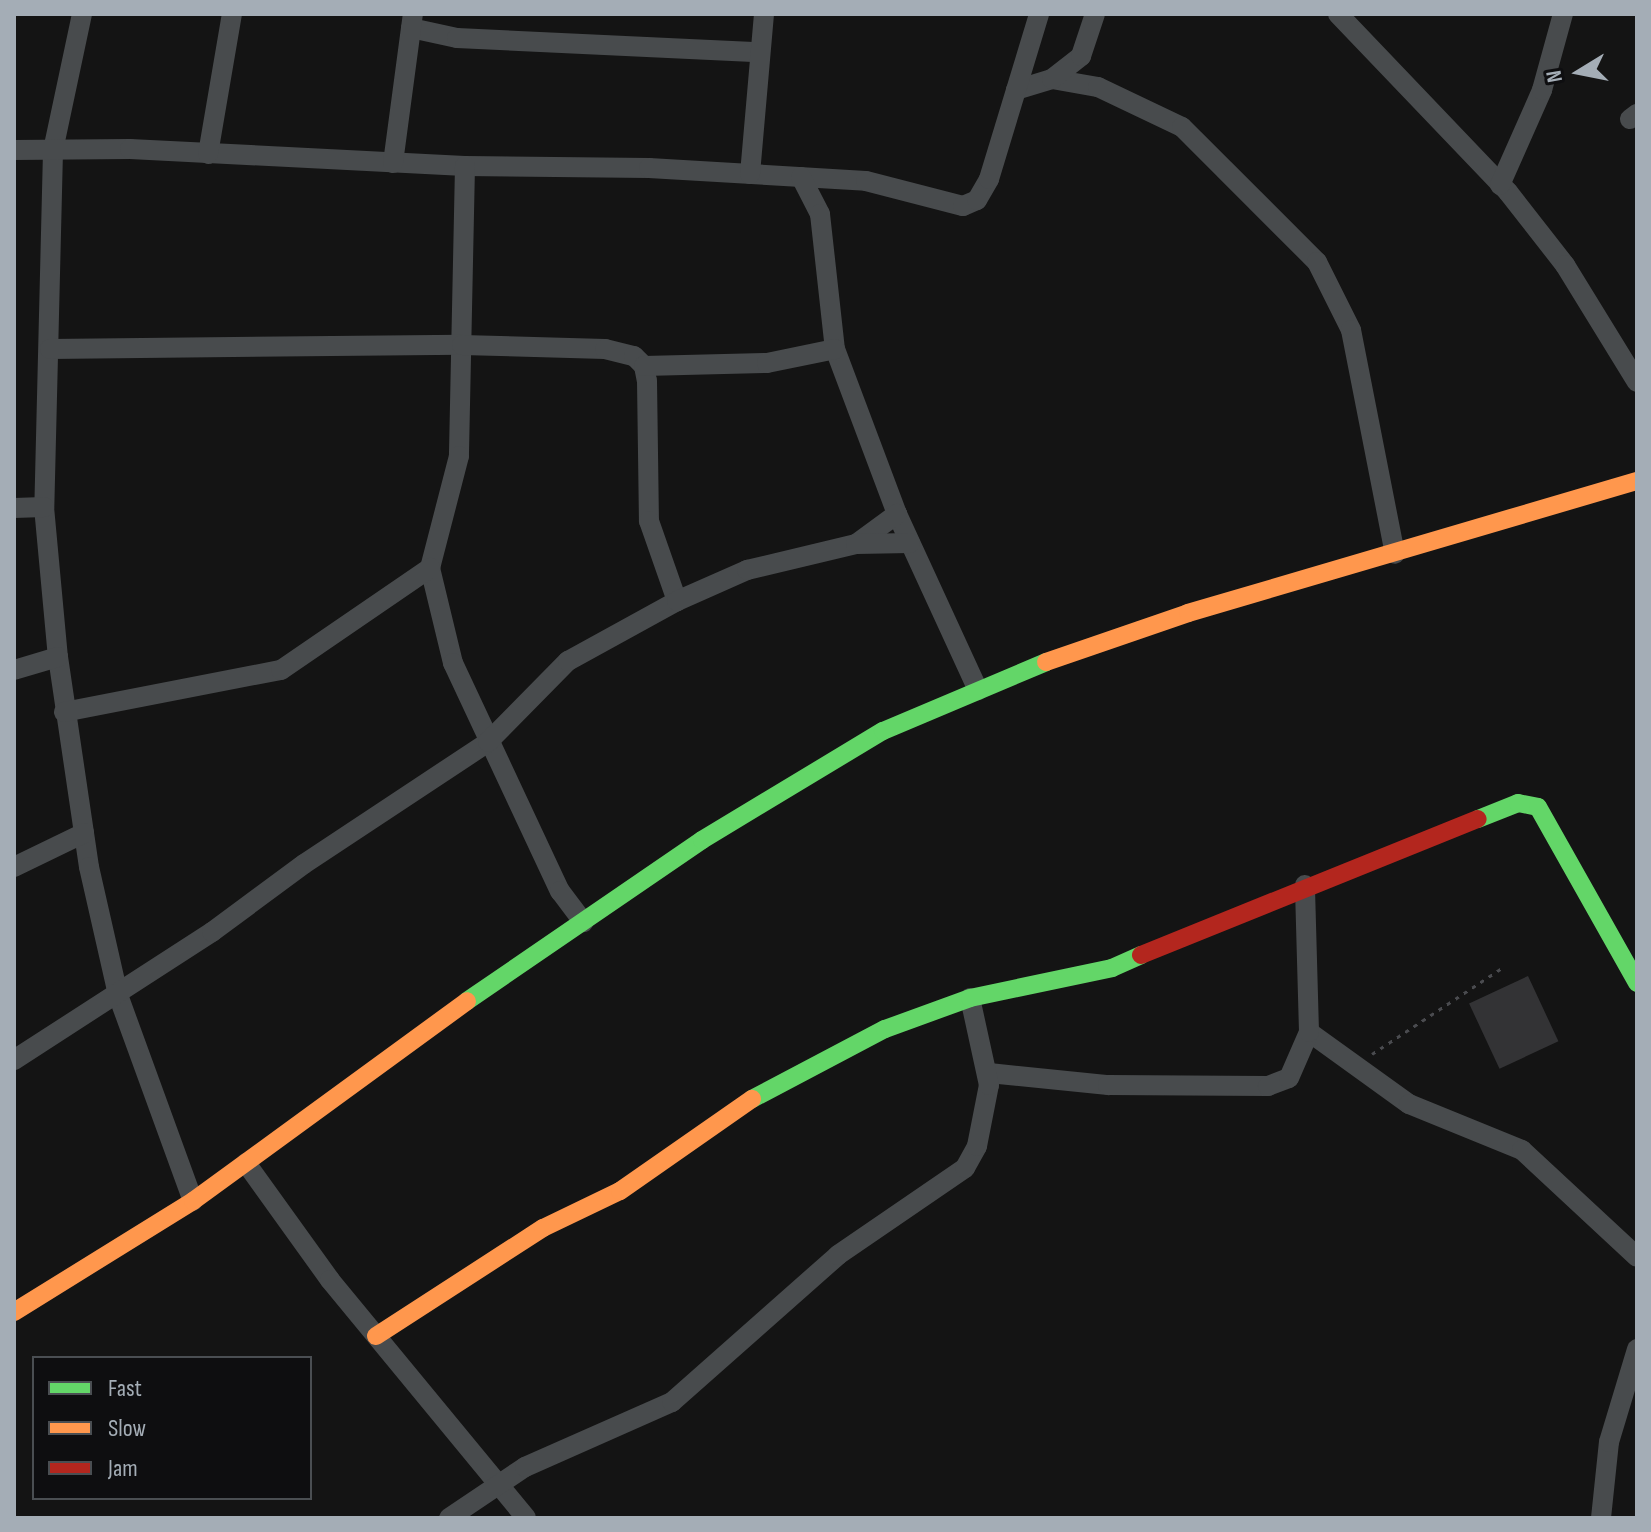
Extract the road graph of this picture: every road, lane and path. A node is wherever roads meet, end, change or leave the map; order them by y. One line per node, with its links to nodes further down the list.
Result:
1 (82, 14): 15 (street)
2 (232, 14): 16 (street)
3 (764, 14): 9 (street)
4 (1039, 14): 13 (street)
5 (1095, 14): 10 (street)
6 (1338, 14): 22 (street)
7 (1563, 14): 22 (street)
8 (412, 21): 9 (street); 17 (street)
9 (759, 52): 19 (street)
10 (1081, 56): 11 (street); 12 (street)
11 (1052, 79): 12 (street); 13 (street)
12 (1098, 87): 35 (street)
13 (1016, 90): 21 (street)
14 (14, 150): 15 (street)
15 (53, 151): 16 (street); 25 (street)
16 (208, 154): 17 (street)
17 (393, 163): 18 (street)
18 (465, 166): 19 (street); 24 (street)
19 (750, 174): 20 (street)
20 (801, 177): 21 (street); 23 (street)
21 (835, 179): 23 (street)
22 (1500, 185): 28 (street)
23 (820, 214): 26 (street)
24 (462, 345): 25 (street); 27 (street); 36 (street)
25 (50, 349): 30 (street)
26 (835, 349): 27 (street); 32 (street)
27 (644, 366): 37 (street)
28 (1637, 382)
29 (1637, 481): 35 (street)
30 (44, 507): 31 (street); 38 (street)
31 (14, 508)
32 (897, 514): 33 (street); 34 (street)
33 (910, 543): 34 (street); 40 (street)
34 (856, 544): 37 (street)
35 (1395, 554): 40 (street)
36 (430, 568): 41 (street); 42 (street)
37 (677, 601): 42 (street)
38 (58, 657): 39 (street); 41 (street)
39 (14, 670)
40 (978, 690): 46 (street)
41 (64, 712): 43 (street)
42 (488, 742): 46 (street); 49 (street)
43 (84, 833): 44 (street); 49 (street)
44 (14, 867)
45 (1305, 885): 48 (street); 50 (street); 51 (street)
46 (583, 922): 55 (street)
47 (1505, 966): 53 (path)
48 (1637, 983)
49 (118, 995): 52 (street); 56 (street)
50 (970, 998): 54 (street); 59 (street)
51 (1309, 1032): 53 (street); 54 (street)
52 (14, 1060)
53 (1354, 1065): 57 (street)
54 (989, 1073): 61 (street)
55 (246, 1163): 56 (street); 59 (street)
56 (193, 1201): 58 (street)
57 (1637, 1257)
58 (14, 1312)
59 (376, 1336): 61 (street)
60 (1637, 1349): 64 (street)
61 (494, 1483): 62 (street); 63 (street)
62 (449, 1518)
63 (526, 1518)
64 (1601, 1518)

